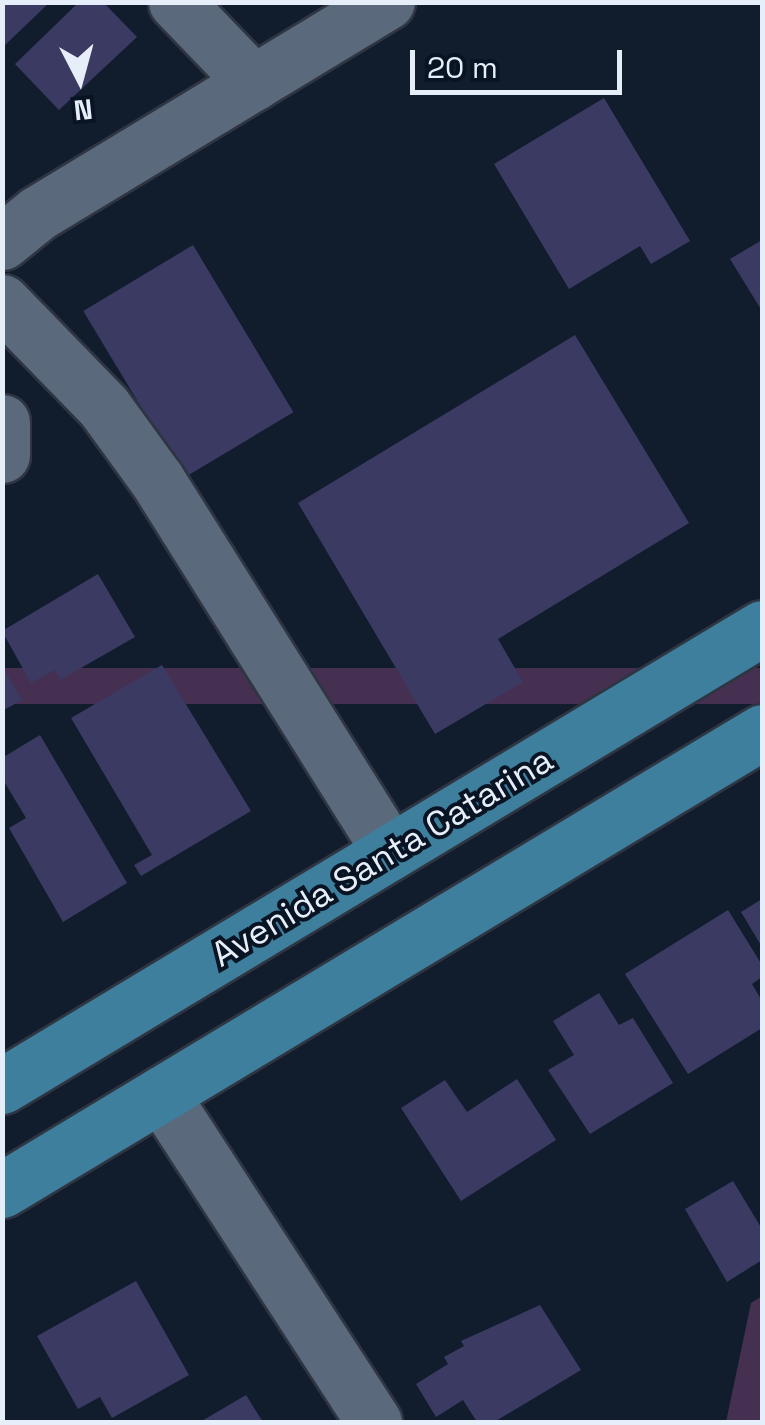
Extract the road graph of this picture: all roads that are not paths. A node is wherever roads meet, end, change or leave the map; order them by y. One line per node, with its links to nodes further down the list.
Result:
1 (176, 2): 3 (street)
2 (387, 2): 3 (street)
3 (254, 83): 4 (street)
4 (2, 242)
5 (2, 302): 10 (street)
6 (2, 422): 7 (street)
7 (2, 455)
8 (762, 628): 10 (main road, Avenida Santa Catarina)
9 (762, 732): 12 (main road)
10 (390, 852): 11 (main road, Avenida Santa Catarina)
11 (2, 1086)
12 (161, 1094): 13 (main road); 14 (street)
13 (2, 1190)
14 (374, 1422)

